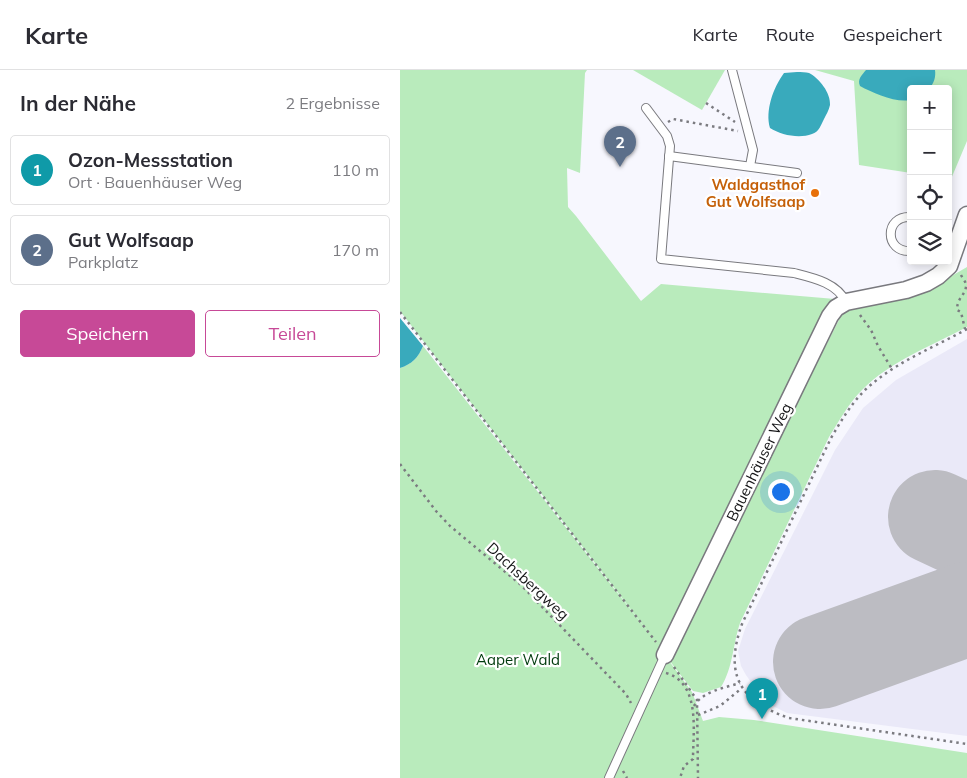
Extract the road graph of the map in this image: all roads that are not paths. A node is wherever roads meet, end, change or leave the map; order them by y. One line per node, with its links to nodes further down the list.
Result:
1 (732, 70): 4 (lane)
2 (646, 108): 3 (lane)
3 (669, 156): 4 (lane); 11 (lane)
4 (750, 166): 5 (lane)
5 (797, 173)
6 (967, 215): 8 (street)
7 (907, 217): 9 (lane)
8 (952, 242)
9 (907, 251)
10 (949, 265): 11 (street)
11 (848, 301): 12 (street, Bauenhäuser Weg)
12 (665, 664): 13 (lane, Bauenhäuser Weg)
13 (609, 778)

